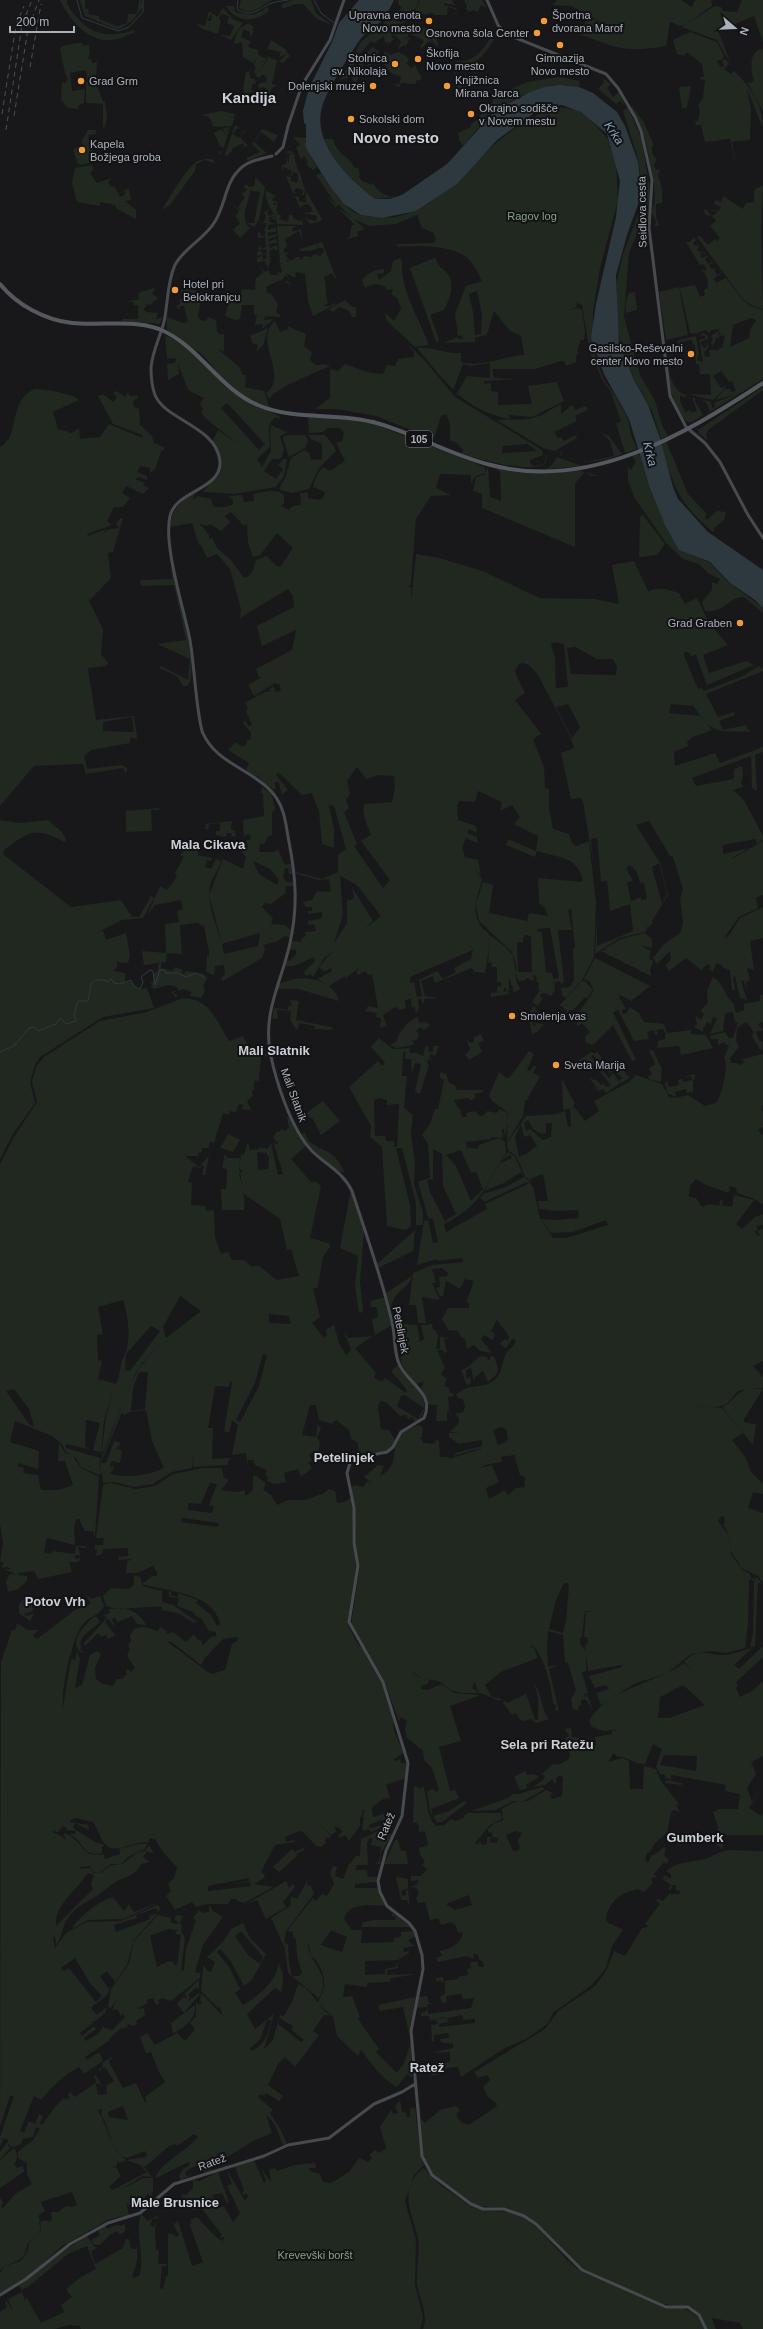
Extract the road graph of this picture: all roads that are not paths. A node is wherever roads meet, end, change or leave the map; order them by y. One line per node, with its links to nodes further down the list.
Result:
1 (344, 0): 4 (main road)
2 (487, 0): 6 (main road, Seidlova cesta)
3 (0, 284): 4 (main road, 105)
4 (161, 330): 6 (main road, 105); 8 (main road, Mali Slatnik)
5 (763, 383): 6 (main road, 105)
6 (688, 429): 7 (main road, Seidlova cesta)
7 (763, 538)
8 (311, 1150): 9 (main road, Petelinjek)
9 (354, 1549): 10 (main road, Ratež)
10 (415, 2084): 11 (main road, Ratež); 12 (main road, Ratež)
11 (0, 2294)
12 (706, 2329)

